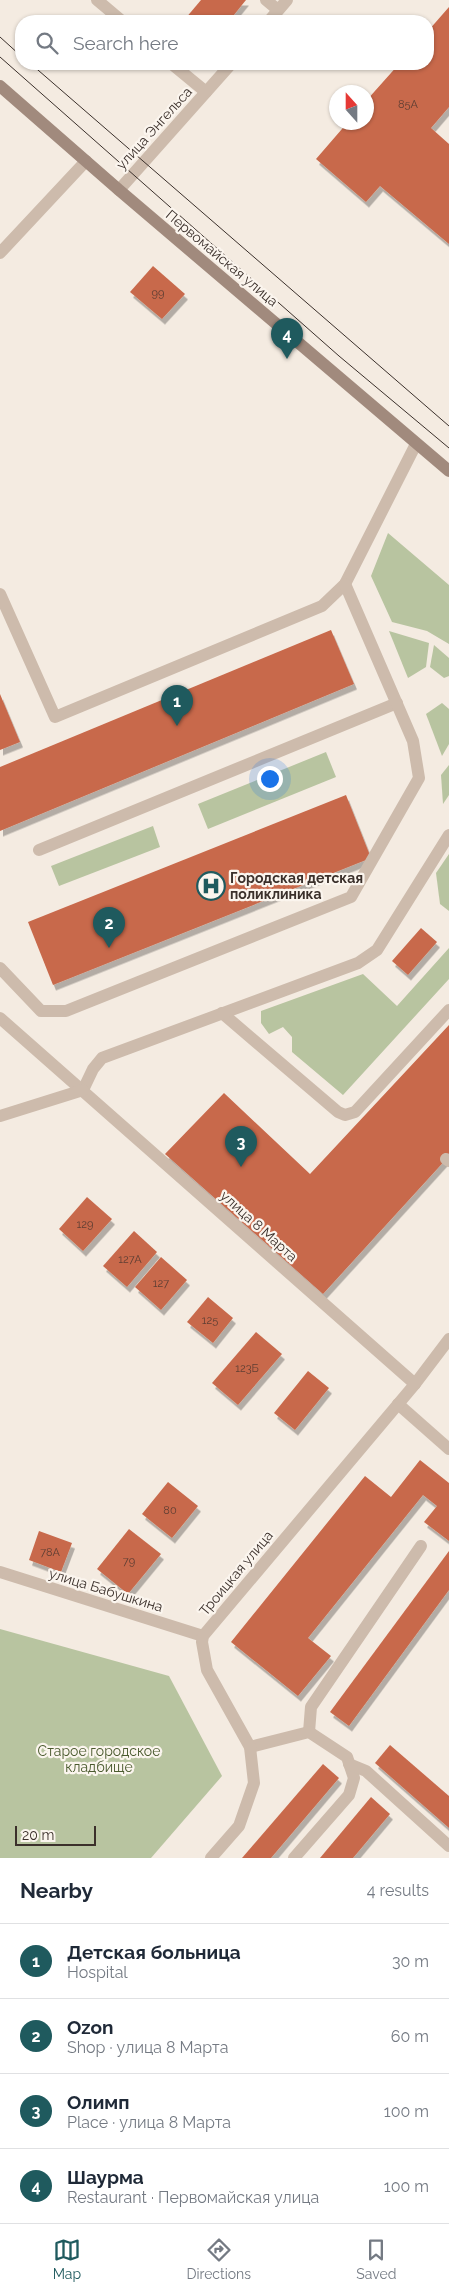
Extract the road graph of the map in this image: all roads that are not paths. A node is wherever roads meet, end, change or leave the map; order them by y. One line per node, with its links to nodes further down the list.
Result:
1 (97, 0): 4 (street)
2 (266, 0): 3 (street)
3 (283, 5): 5 (street)
4 (115, 15)
5 (274, 15)
6 (179, 70): 9 (street)
7 (226, 70): 9 (street, улица Энгельса)
8 (0, 86): 10 (main road, Первомайская улица)
9 (206, 92): 11 (street, улица Энгельса)
10 (86, 161): 11 (main road, Первомайская улица); 12 (street)
11 (119, 190): 13 (main road, Первомайская улица)
12 (0, 252)
13 (416, 444): 14 (main road, Первомайская улица); 15 (street)
14 (449, 472)
15 (345, 584): 16 (street); 17 (street)
16 (0, 594)
17 (397, 703): 19 (street); 20 (street)
18 (449, 835): 22 (street)
19 (39, 850)
20 (0, 968)
21 (449, 1010): 22 (street)
22 (222, 1013): 24 (street)
23 (0, 1018): 24 (street, улица 8 Марта)
24 (84, 1090): 25 (street); 27 (street, улица 8 Марта)
25 (0, 1116)
26 (449, 1339): 27 (street, Троицкая улица)
27 (415, 1384): 28 (street, Троицкая улица)
28 (398, 1404): 29 (street); 32 (street, Троицкая улица)
29 (449, 1449)
30 (421, 1546): 33 (street)
31 (0, 1572): 32 (street, улица Бабушкина)
32 (203, 1636): 34 (street, Троицкая улица)
33 (309, 1732): 34 (street); 35 (street)
34 (250, 1747): 37 (street, Троицкая улица)
35 (349, 1764): 36 (street); 38 (street)
36 (449, 1846)
37 (211, 1858)
38 (294, 1858)

